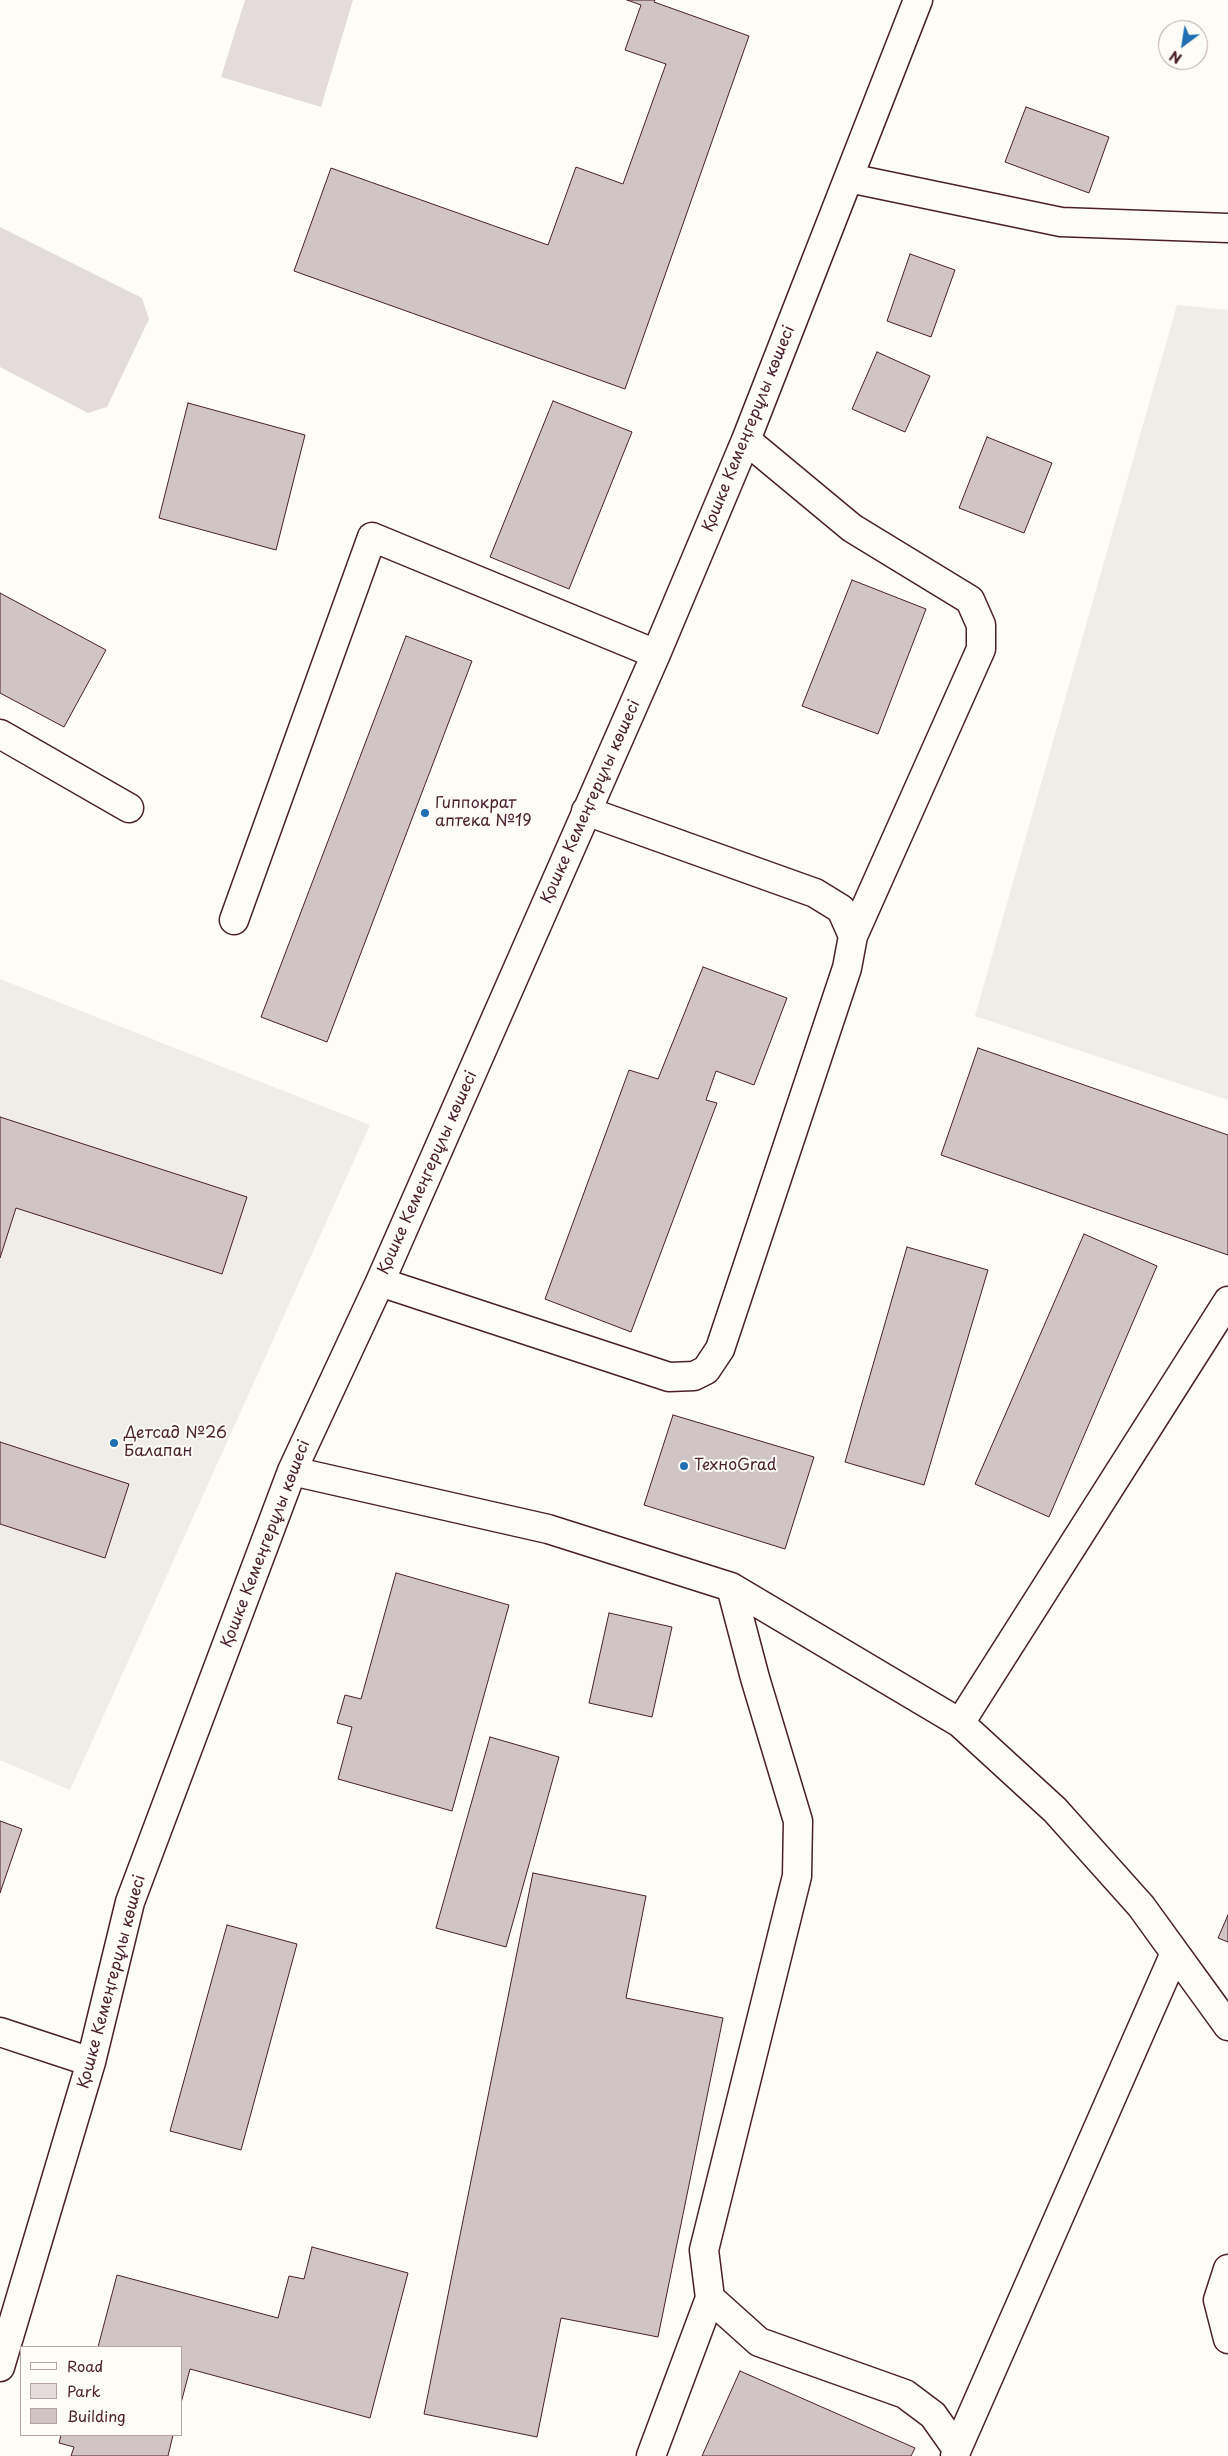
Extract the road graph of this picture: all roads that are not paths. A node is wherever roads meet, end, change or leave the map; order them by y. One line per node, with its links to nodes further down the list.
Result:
1 (918, 0): 2 (street, Қошке Кемеңгерұлы көшесі)
2 (849, 178): 3 (street); 4 (street, Қошке Кемеңгерұлы көшесі)
3 (1228, 228)
4 (746, 440): 5 (street, Қошке Кемеңгерұлы көшесі); 10 (street)
5 (656, 654): 8 (street, Қошке Кемеңгерұлы көшесі); 9 (street)
6 (0, 734): 7 (street)
7 (129, 808)
8 (586, 811): 10 (street); 11 (street, Қошке Кемеңгерұлы көшесі)
9 (234, 920)
10 (853, 936): 11 (street)
11 (380, 1282): 13 (street, Қошке Кемеңгерұлы көшесі)
12 (1228, 1301): 15 (street)
13 (292, 1471): 14 (street); 19 (street, Қошке Кемеңгерұлы көшесі)
14 (732, 1587): 15 (street); 21 (street)
15 (960, 1723): 16 (street)
16 (1175, 1953): 17 (street); 24 (street)
17 (1228, 2026)
18 (0, 2032): 19 (street)
19 (91, 2062): 23 (street, Қошке Кемеңгерұлы көшесі)
20 (1228, 2269): 22 (street)
21 (710, 2298): 24 (street); 25 (street)
22 (1228, 2339)
23 (0, 2368)
24 (956, 2453)
25 (651, 2456)

